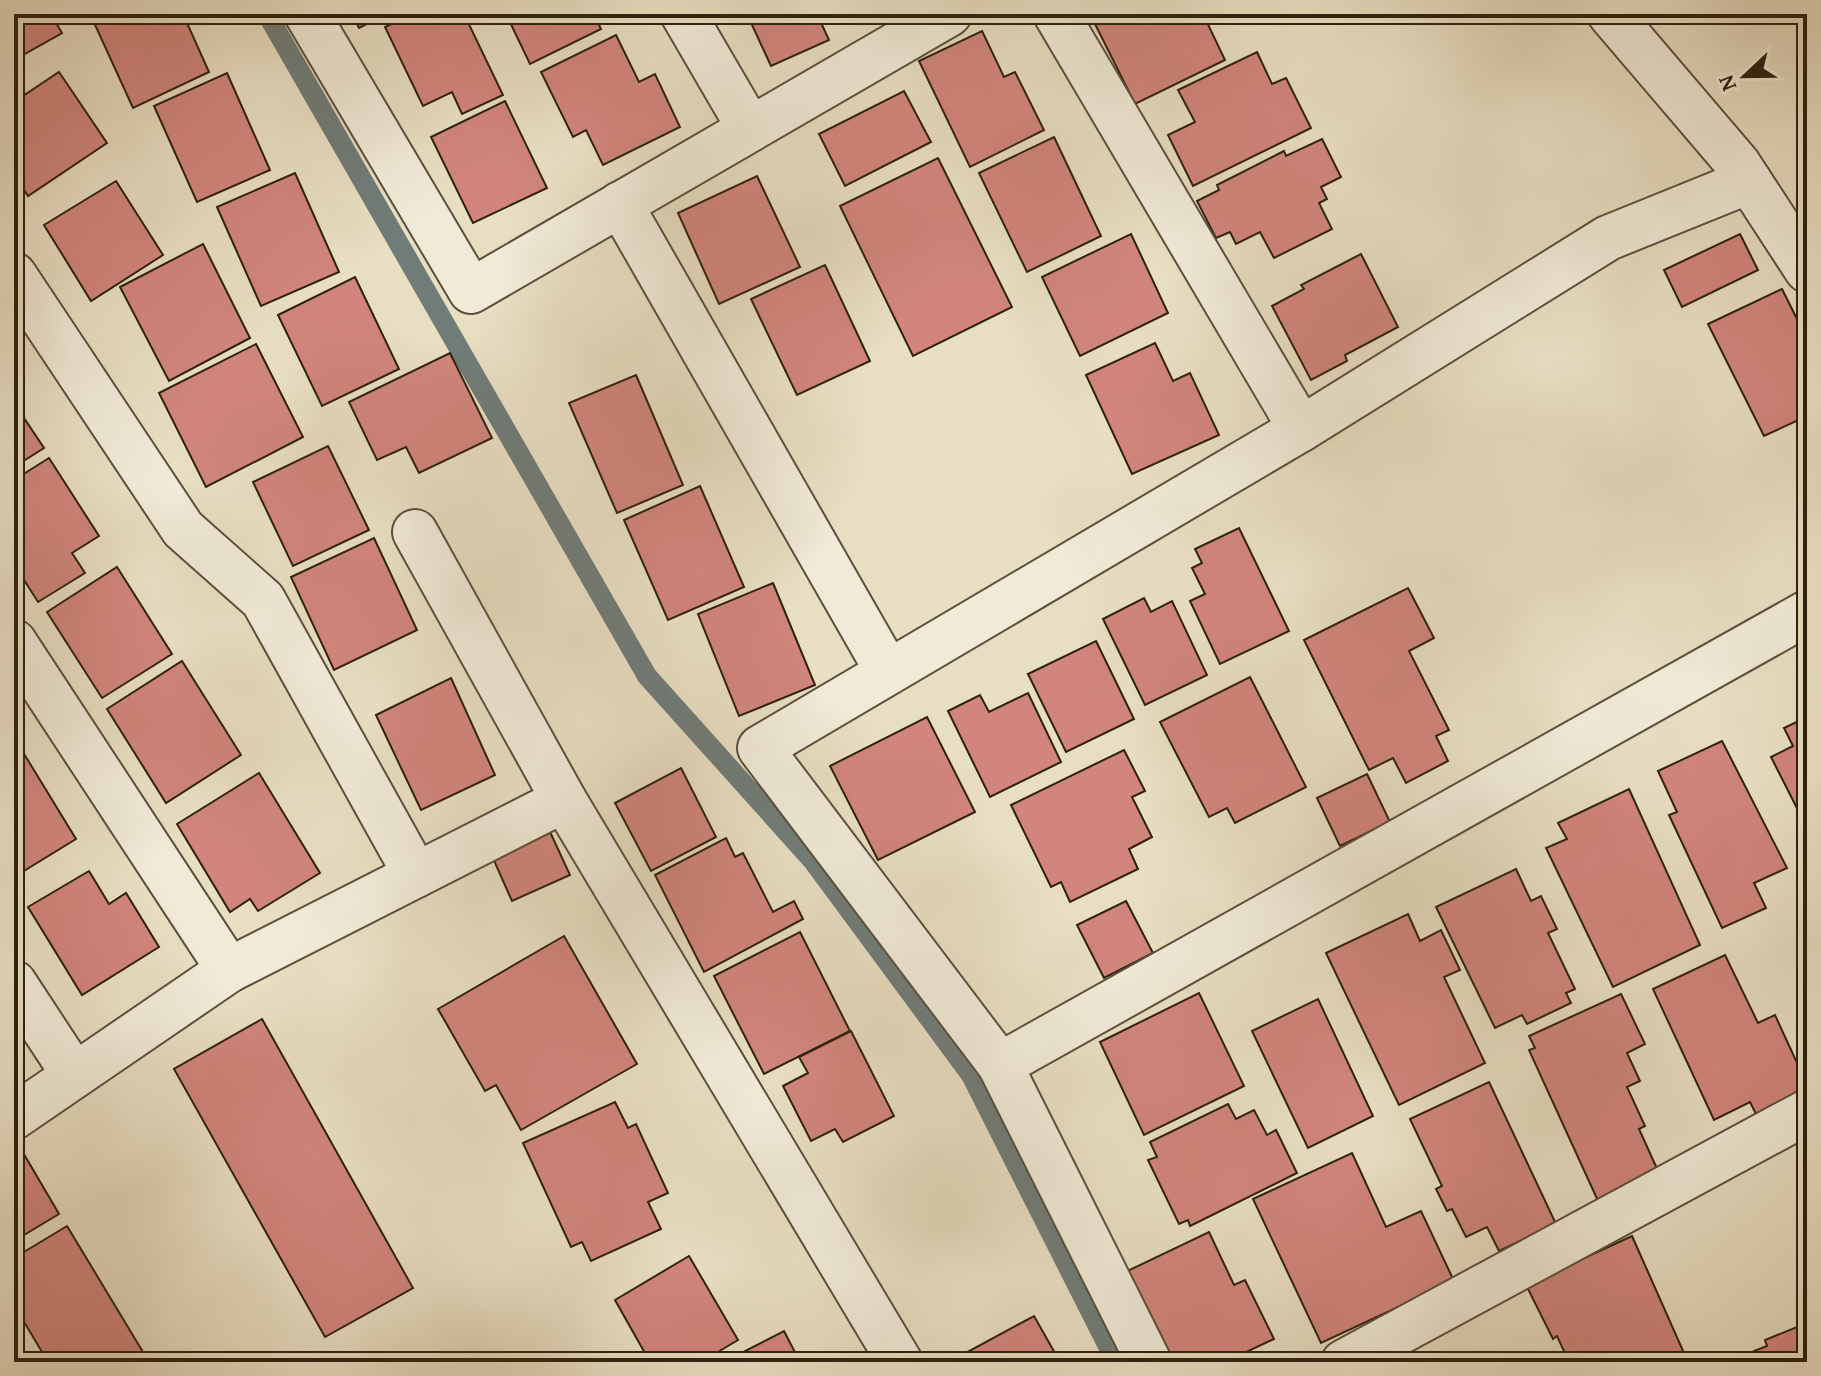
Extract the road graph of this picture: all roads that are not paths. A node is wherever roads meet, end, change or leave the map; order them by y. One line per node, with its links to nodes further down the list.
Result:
1 (307, 14): 8 (street)
2 (683, 14): 6 (street)
3 (949, 14): 6 (street)
4 (1056, 14): 11 (street)
5 (1610, 14): 7 (street)
6 (750, 129): 8 (street)
7 (1749, 181): 9 (street); 11 (street)
8 (620, 204): 15 (street)
9 (1807, 270)
10 (14, 275): 17 (street)
11 (1301, 429): 15 (street)
12 (415, 532): 16 (street)
13 (1807, 613): 20 (street)
14 (14, 642): 18 (street)
15 (888, 672): 20 (street)
16 (564, 800): 17 (street); 24 (street)
17 (416, 875): 18 (street)
18 (229, 970): 21 (street)
19 (14, 983): 21 (street)
20 (1000, 1065): 25 (street)
21 (73, 1073): 23 (street)
22 (1807, 1112): 26 (street)
23 (14, 1117)
24 (900, 1362)
25 (1149, 1362)
26 (1344, 1362)

